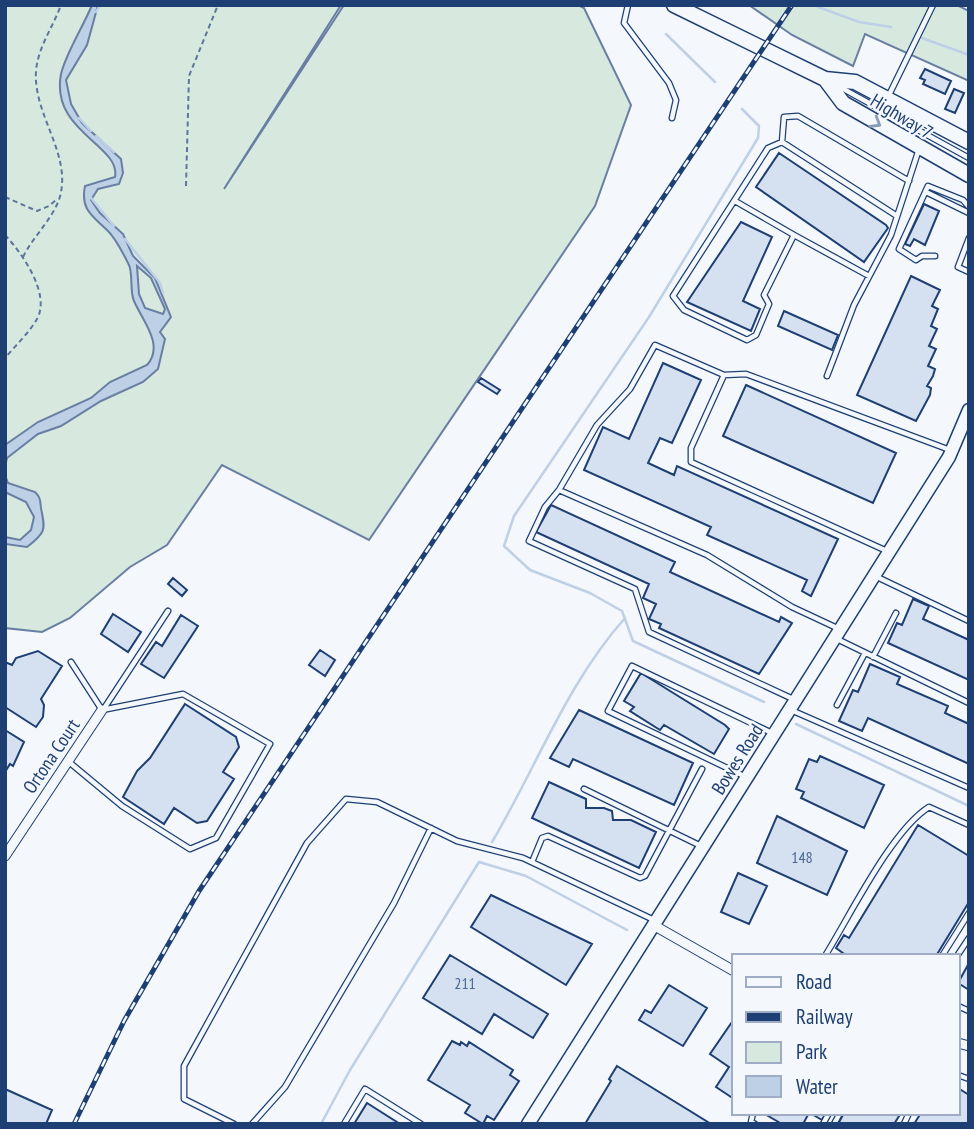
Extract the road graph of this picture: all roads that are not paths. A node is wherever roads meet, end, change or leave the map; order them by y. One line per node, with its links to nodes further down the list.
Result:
1 (628, 5): 6 (lane)
2 (674, 5): 4 (main road, Highway 7)
3 (933, 5): 5 (lane)
4 (825, 79): 5 (main road, Highway 7); 9 (main road, Highway 7, one-way to 9); 10 (lane)
5 (887, 99): 8 (main road, Highway 7)
6 (672, 118)
7 (782, 142): 12 (lane); 14 (lane); 17 (lane)
8 (969, 142)
9 (919, 149): 11 (main road, Highway 7); 12 (lane)
10 (969, 158)
11 (969, 175)
12 (909, 181): 17 (lane)
13 (926, 192): 15 (lane); 16 (lane); 20 (lane)
14 (735, 201): 18 (lane); 18 (lane)
15 (969, 207)
16 (969, 213)
17 (897, 216): 22 (lane)
18 (794, 235): 22 (lane)
19 (969, 237): 21 (lane)
20 (935, 256)
21 (969, 272)
22 (869, 276): 24 (lane)
23 (724, 375): 26 (lane); 27 (lane); 28 (lane)
24 (827, 376)
25 (969, 410): 26 (street, Bowes Road)
26 (953, 451): 28 (street, Bowes Road)
27 (559, 490): 33 (lane); 38 (lane)
28 (890, 552): 29 (street, Bowes Road)
29 (875, 576): 32 (lane); 33 (street, Bowes Road)
30 (168, 611): 40 (lane)
31 (895, 613): 35 (lane)
32 (969, 621)
33 (838, 634): 34 (lane); 38 (street, Bowes Road)
34 (865, 653): 35 (lane); 39 (lane)
35 (873, 657): 37 (lane)
36 (71, 662): 40 (lane)
37 (969, 703)
38 (794, 705): 41 (street, Bowes Road); 45 (lane)
39 (837, 705)
40 (102, 710): 42 (street, Ortona Court); 42 (lane)
41 (775, 734): 44 (street, Bowes Road); 44 (lane)
42 (68, 761): 51 (street, Ortona Court)
43 (702, 769): 49 (lane)
44 (748, 778): 50 (street, Bowes Road)
45 (969, 788)
46 (584, 789): 49 (lane)
47 (969, 825): 56 (lane)
48 (431, 828): 52 (lane); 60 (lane); 61 (lane)
49 (671, 831): 50 (lane); 52 (lane)
50 (705, 848): 54 (street, Bowes Road)
51 (5, 856)
52 (532, 862): 54 (lane)
53 (969, 913): 57 (lane)
54 (657, 924): 59 (street); 64 (street, Bowes Road)
55 (969, 938): 58 (lane)
56 (826, 954)
57 (943, 954)
58 (958, 954)
59 (732, 970)
60 (234, 1124)
61 (252, 1124)
62 (344, 1124): 63 (lane)
63 (421, 1124)
64 (528, 1124)

